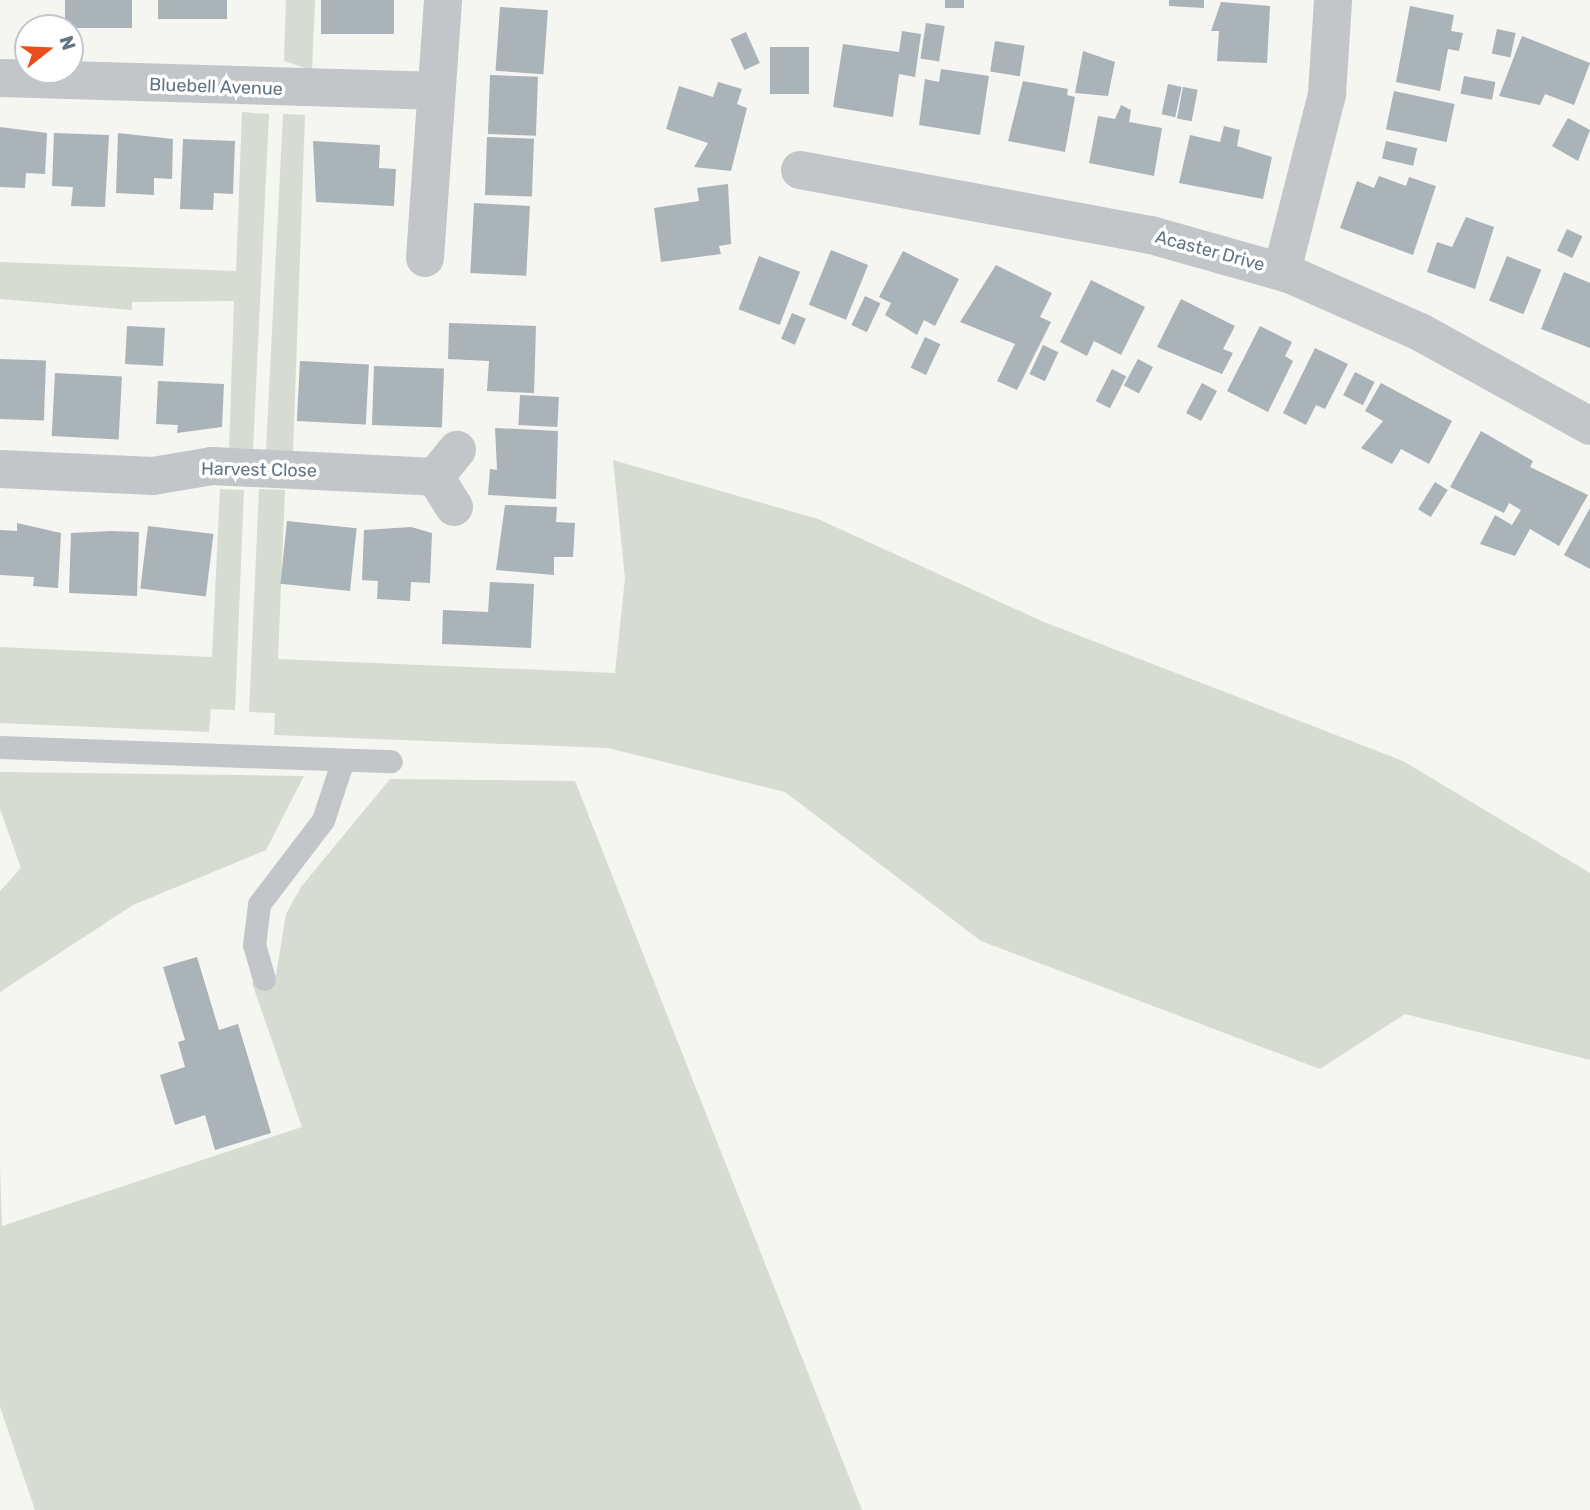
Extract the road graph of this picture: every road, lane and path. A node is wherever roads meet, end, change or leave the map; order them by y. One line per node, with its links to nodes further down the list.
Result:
1 (443, 0): 4 (street)
2 (1333, 0): 7 (street)
3 (0, 78): 4 (street, Bluebell Avenue)
4 (432, 91): 6 (street)
5 (800, 170): 7 (street, Acaster Drive)
6 (425, 258)
7 (1282, 271): 8 (street, Acaster Drive)
8 (1590, 425)
9 (0, 469): 10 (street, Harvest Close)
10 (449, 478)
11 (0, 747): 12 (lane)
12 (343, 760): 13 (lane); 14 (lane)
13 (391, 761)
14 (264, 979)

